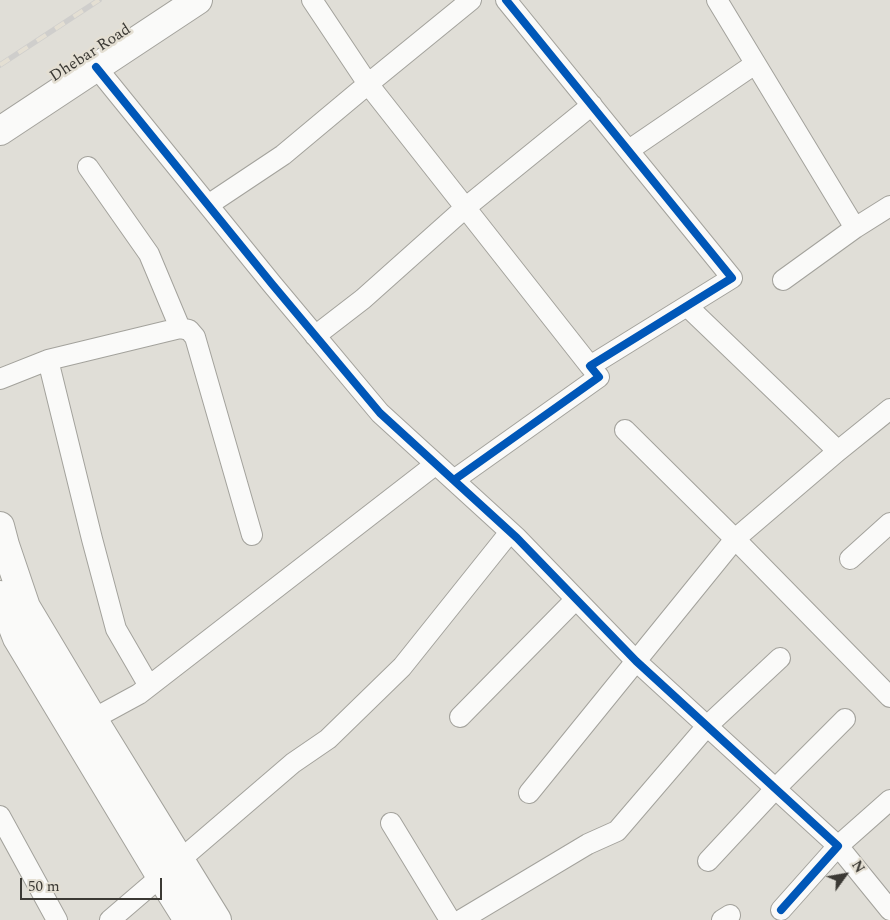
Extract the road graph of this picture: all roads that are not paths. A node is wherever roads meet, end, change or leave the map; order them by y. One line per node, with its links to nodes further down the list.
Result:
1 (198, 0): 7 (street, Dhebar Road)
2 (312, 0): 8 (street)
3 (471, 0): 8 (street)
4 (506, 0): 9 (street)
5 (716, 0): 6 (street)
6 (755, 64): 11 (street); 16 (street)
7 (96, 67): 10 (street, Dhebar Road); 13 (street)
8 (368, 84): 13 (street); 15 (street)
9 (592, 105): 11 (street); 15 (street)
10 (0, 131)
11 (629, 150): 18 (street)
12 (88, 167): 19 (street)
13 (208, 205): 20 (street)
14 (890, 206): 16 (street)
15 (466, 208): 20 (street); 22 (street)
16 (855, 228): 17 (street)
17 (783, 280)
18 (686, 306): 22 (street); 26 (street)
19 (180, 328): 21 (street); 32 (street)
20 (315, 336): 27 (street)
21 (48, 360): 23 (street); 39 (street)
22 (590, 366): 28 (street)
23 (0, 379)
24 (890, 409): 26 (street)
25 (625, 430): 33 (street)
26 (838, 451): 33 (street)
27 (436, 464): 28 (street); 39 (street)
28 (454, 480): 31 (street)
29 (890, 523): 34 (street)
30 (0, 526): 42 (street)
31 (510, 532): 36 (street); 52 (street)
32 (252, 535)
33 (735, 539): 38 (street); 40 (street)
34 (850, 559)
35 (0, 595): 52 (street)
36 (576, 599): 38 (street); 41 (street)
37 (780, 658): 44 (street)
38 (636, 661): 44 (street); 46 (street)
39 (149, 686): 42 (street)
40 (890, 697)
41 (460, 717)
42 (93, 719): 52 (street)
43 (845, 719): 45 (street)
44 (707, 726): 45 (street); 60 (street)
45 (776, 789): 50 (street); 51 (street)
46 (528, 794)
47 (890, 800): 50 (street)
48 (0, 816): 55 (street)
49 (391, 822): 59 (street)
50 (838, 846): 53 (street); 54 (street)
51 (708, 861)
52 (170, 869): 56 (street); 57 (street); 58 (street)
53 (781, 910)
54 (890, 910)
55 (57, 920)
56 (110, 920)
57 (188, 920)
58 (217, 920)
59 (450, 920)
60 (461, 920)

